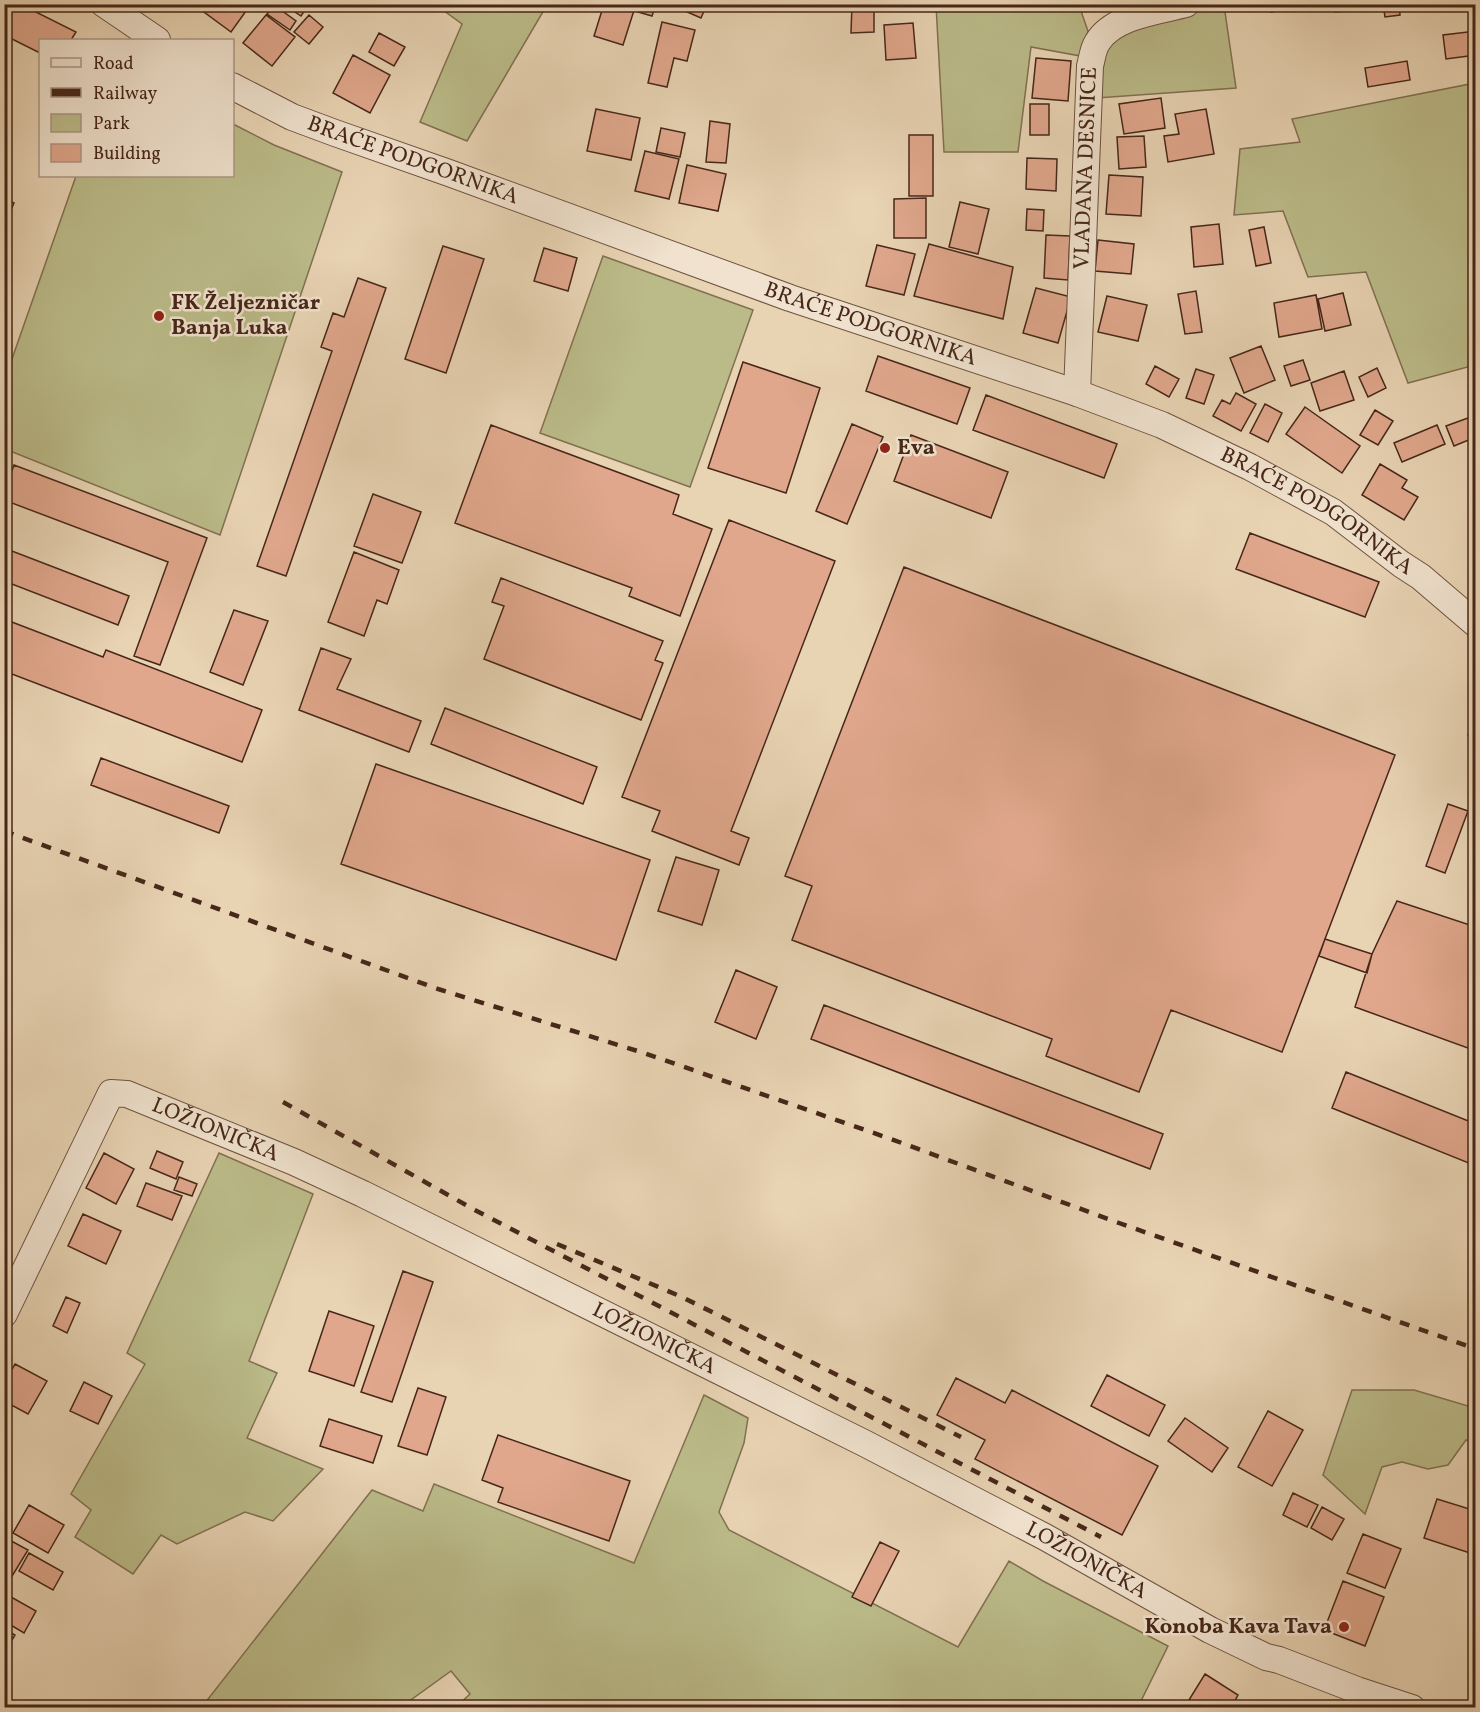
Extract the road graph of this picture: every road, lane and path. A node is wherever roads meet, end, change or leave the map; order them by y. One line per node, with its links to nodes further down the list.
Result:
1 (104, 4): 3 (street)
2 (1186, 4): 5 (street, VLADANA DESNICE)
3 (156, 39)
4 (234, 87): 5 (street, BRAĆE PODGORNIKA)
5 (1077, 393): 6 (street, BRAĆE PODGORNIKA)
6 (1476, 624)
7 (5, 1313): 8 (street, LOŽIONIČKA)
8 (1412, 1707)

